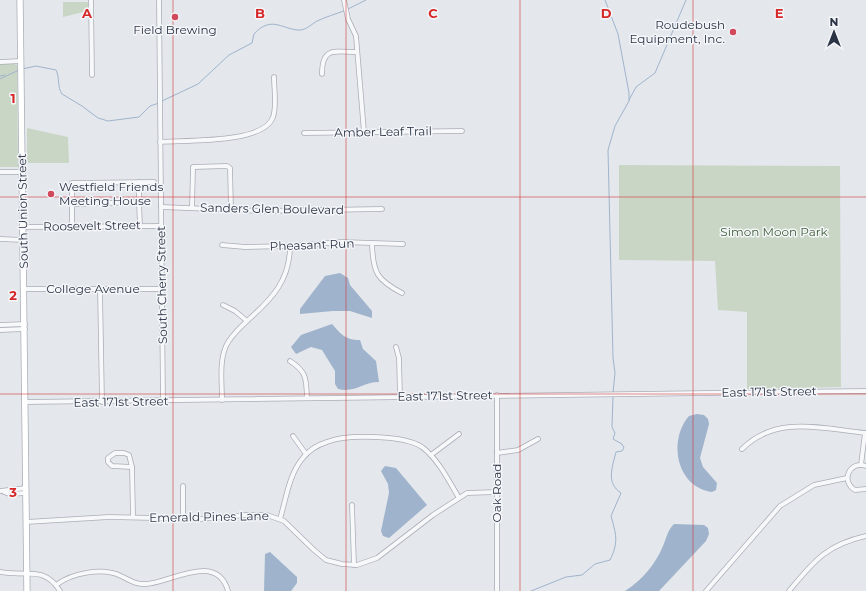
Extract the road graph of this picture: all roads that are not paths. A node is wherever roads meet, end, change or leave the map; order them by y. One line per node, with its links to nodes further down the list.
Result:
1 (20, 0): 7 (street, South Union Street)
2 (91, 0): 9 (street)
3 (159, 0): 14 (street, South Cherry Street)
4 (344, 0): 5 (street)
5 (357, 52): 8 (street); 11 (street)
6 (0, 62): 7 (street)
7 (21, 63): 16 (street, South Union Street)
8 (322, 74)
9 (92, 75)
10 (274, 77): 14 (street)
11 (364, 132): 12 (street, Amber Leaf Trail); 13 (street, Amber Leaf Trail)
12 (462, 132)
13 (304, 133)
14 (160, 142): 21 (street, South Cherry Street)
15 (0, 172): 16 (street)
16 (23, 172): 27 (street, South Union Street)
17 (139, 182): 18 (street); 19 (street); 20 (street)
18 (154, 182)
19 (139, 202): 20 (street); 25 (street)
20 (72, 204): 28 (street)
21 (161, 207): 22 (street, Sanders Glen Boulevard); 26 (street, South Cherry Street)
22 (192, 208): 23 (street, Sanders Glen Boulevard); 23 (street)
23 (230, 210): 24 (street, Sanders Glen Boulevard)
24 (382, 210)
25 (140, 226): 26 (street, Roosevelt Street); 28 (street, Roosevelt Street)
26 (161, 226): 37 (street, South Cherry Street)
27 (24, 227): 28 (street, Roosevelt Street); 30 (street, South Union Street)
28 (72, 227)
29 (0, 239): 30 (street)
30 (24, 240): 35 (street, South Union Street)
31 (372, 244): 32 (street, Pheasant Run); 34 (street, Pheasant Run); 38 (street)
32 (403, 244)
33 (222, 245): 34 (street, Pheasant Run)
34 (290, 246): 40 (street)
35 (24, 288): 36 (street, College Avenue); 42 (street, South Union Street)
36 (100, 289): 37 (street, College Avenue); 53 (street)
37 (162, 289): 51 (street, South Cherry Street)
38 (402, 293)
39 (223, 305): 40 (street)
40 (247, 321): 50 (street)
41 (0, 325): 42 (street)
42 (25, 327): 43 (street); 52 (street, South Union Street)
43 (0, 330)
44 (396, 348): 49 (street)
45 (290, 361): 48 (street)
46 (866, 391): 47 (street, East 171st Street)
47 (497, 395): 49 (street, East 171st Street); 59 (street, Oak Road)
48 (307, 397): 49 (street, East 171st Street); 50 (street, East 171st Street)
49 (400, 397)
50 (222, 400): 51 (street, East 171st Street)
51 (163, 401): 53 (street, East 171st Street)
52 (25, 402): 53 (street, East 171st Street); 67 (street, South Union Street)
53 (102, 402)
54 (865, 433): 58 (street); 62 (street)
55 (459, 434): 61 (street)
56 (293, 436): 60 (street)
57 (538, 439): 59 (street)
58 (742, 449)
59 (497, 453): 69 (street, Oak Road)
60 (306, 454): 61 (street); 74 (street)
61 (431, 455): 70 (street)
62 (864, 465): 64 (street)
63 (132, 467): 63 (street); 72 (street)
64 (847, 478): 66 (street); 85 (street)
65 (183, 486): 73 (street)
66 (866, 489)
67 (26, 490): 68 (street); 75 (street, South Union Street)
68 (2, 491)
69 (497, 492): 70 (street, Emerald Pines Lane); 84 (street, Oak Road)
70 (459, 498): 77 (street, Emerald Pines Lane)
71 (352, 505): 77 (street)
72 (133, 517): 73 (street, Emerald Pines Lane); 75 (street, Emerald Pines Lane)
73 (183, 519): 74 (street, Emerald Pines Lane)
74 (280, 519): 77 (street, Emerald Pines Lane)
75 (26, 522): 79 (street, South Union Street)
76 (866, 536): 86 (street)
77 (354, 565)
78 (0, 572): 79 (street)
79 (27, 573): 80 (street); 81 (street, South Union Street)
80 (56, 585): 82 (street); 83 (street)
81 (27, 591)
82 (60, 591)
83 (228, 591)
84 (497, 591)
85 (706, 591)
86 (789, 591)

